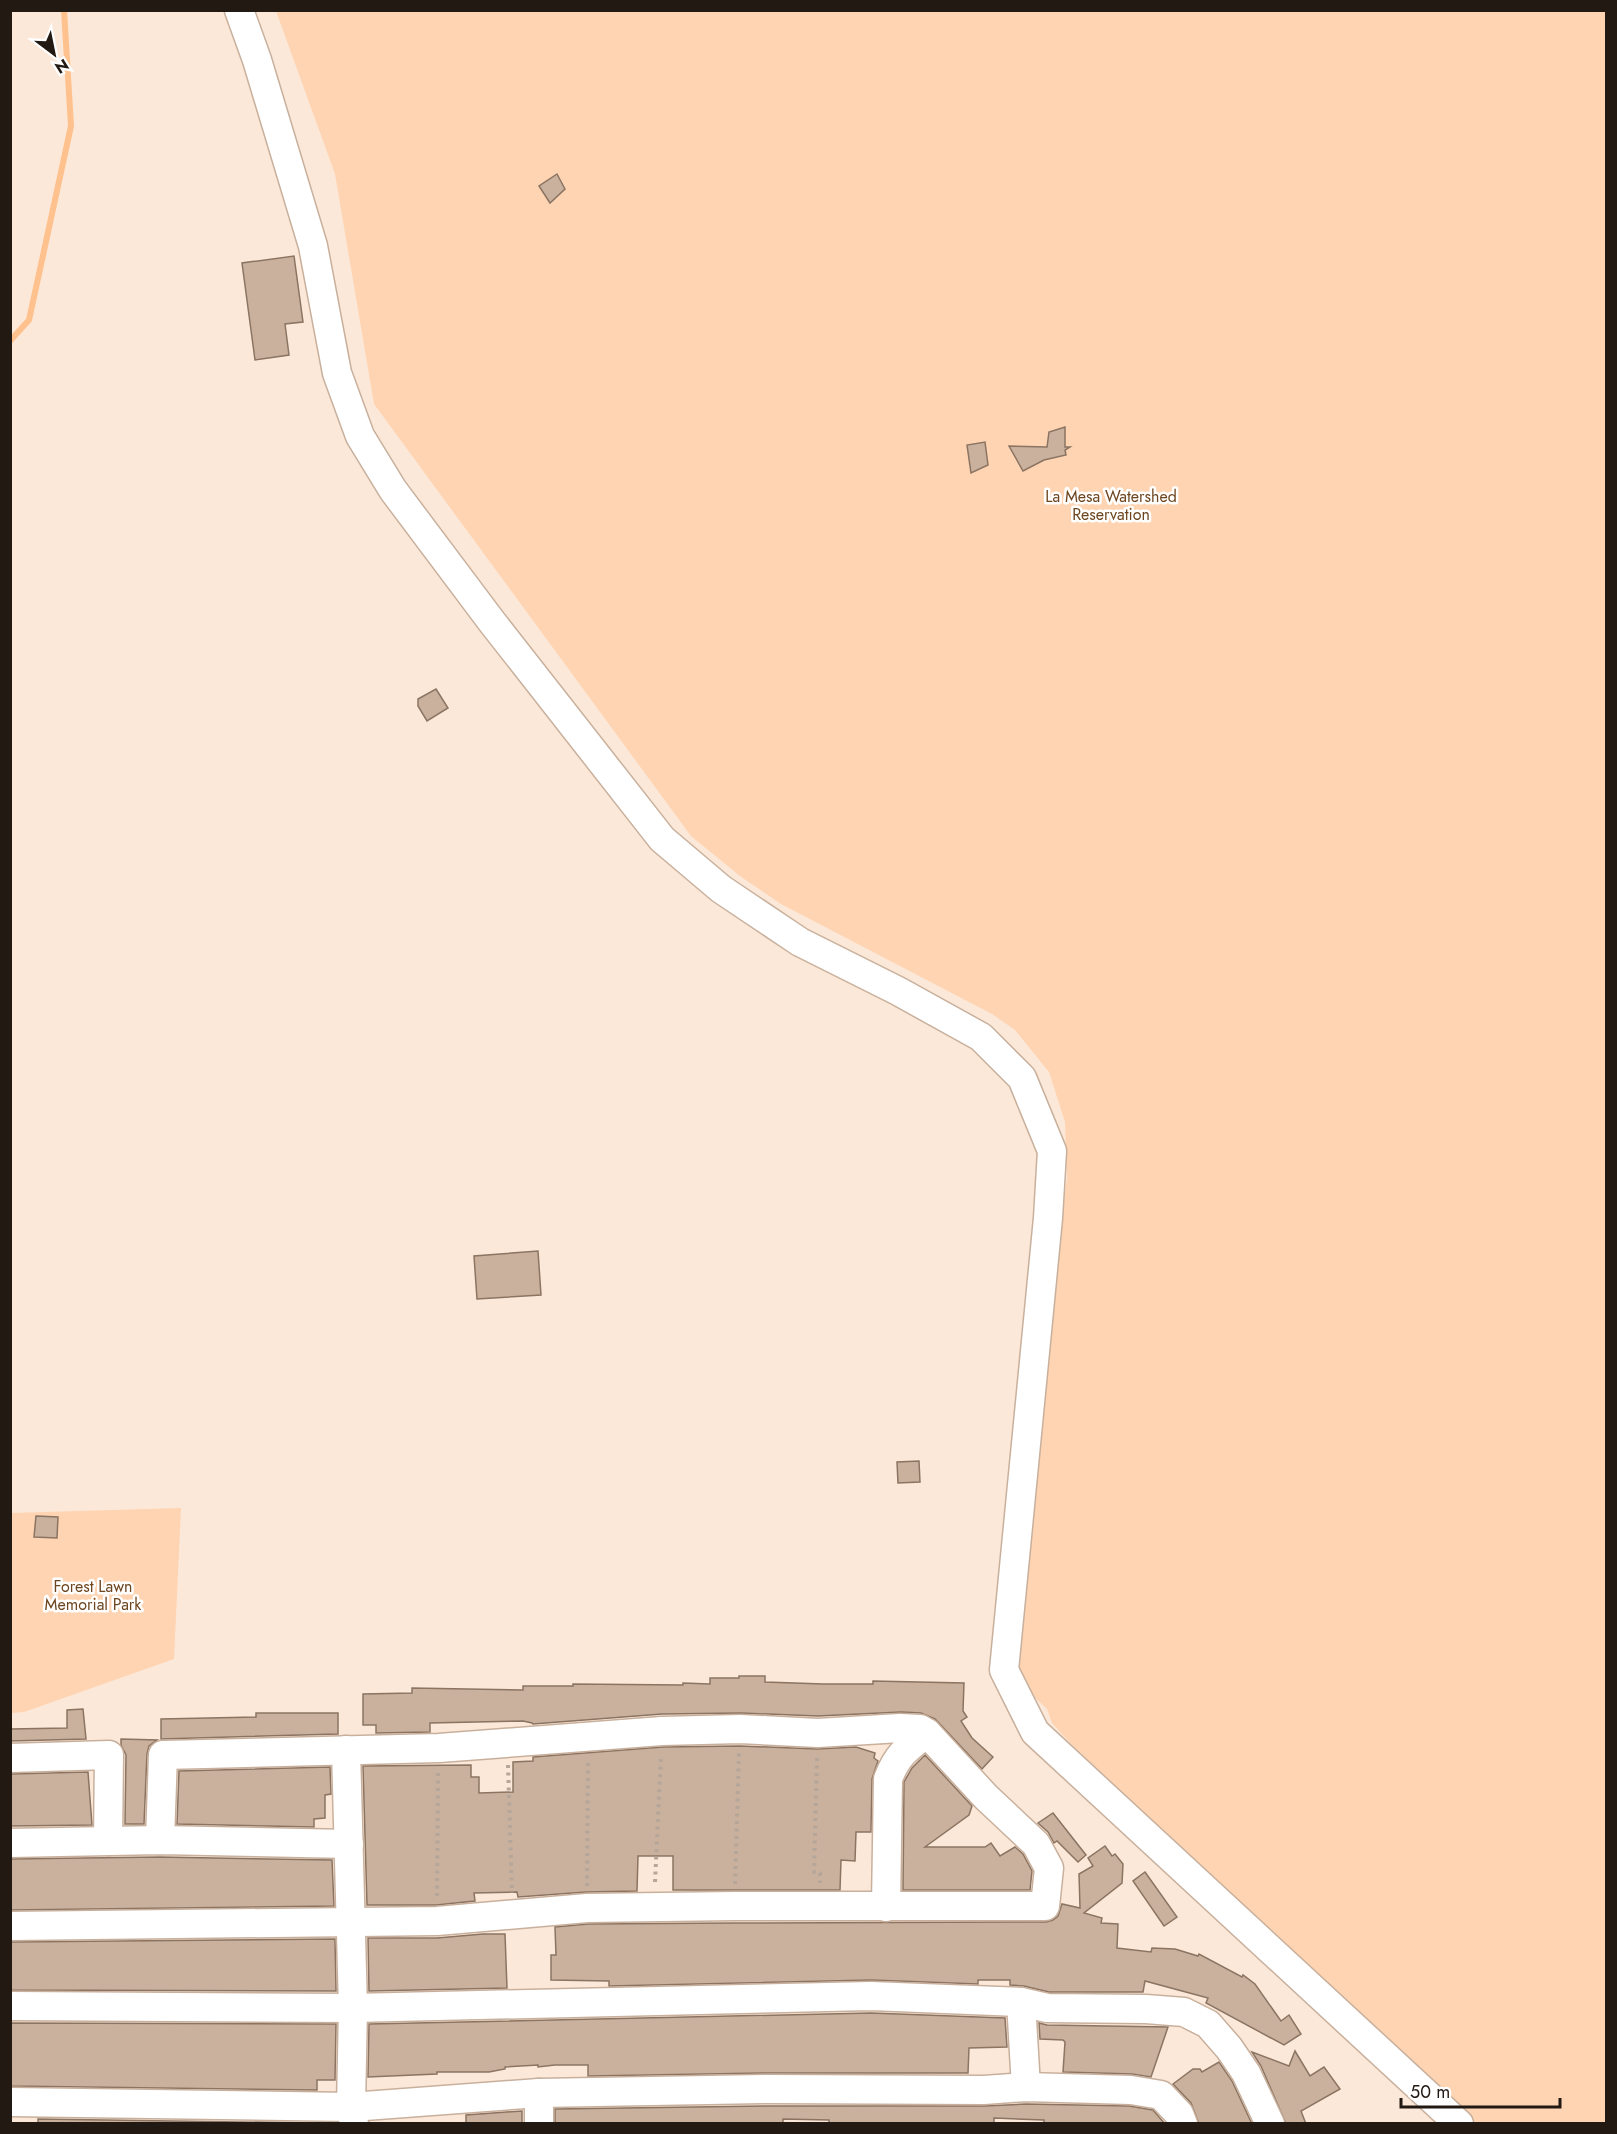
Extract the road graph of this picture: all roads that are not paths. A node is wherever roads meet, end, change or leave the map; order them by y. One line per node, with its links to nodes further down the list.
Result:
1 (239, 10): 22 (street)
2 (927, 1732): 3 (street); 9 (street); 9 (street)
3 (346, 1750): 5 (street); 8 (street)
4 (10, 1758): 6 (street)
5 (160, 1840): 6 (street); 8 (street)
6 (108, 1841): 7 (street)
7 (10, 1843)
8 (349, 1844): 10 (street)
9 (886, 1907): 10 (street)
10 (351, 1923): 11 (street); 14 (street)
11 (10, 1926)
12 (1021, 2002): 14 (street); 15 (street); 21 (street)
13 (10, 2006): 14 (street)
14 (353, 2008): 18 (street)
15 (1026, 2087): 16 (street); 20 (street)
16 (539, 2092): 18 (street); 19 (street)
17 (10, 2102): 18 (street)
18 (352, 2115)
19 (539, 2124)
20 (1183, 2124)
21 (1270, 2124)
22 (1459, 2124)

